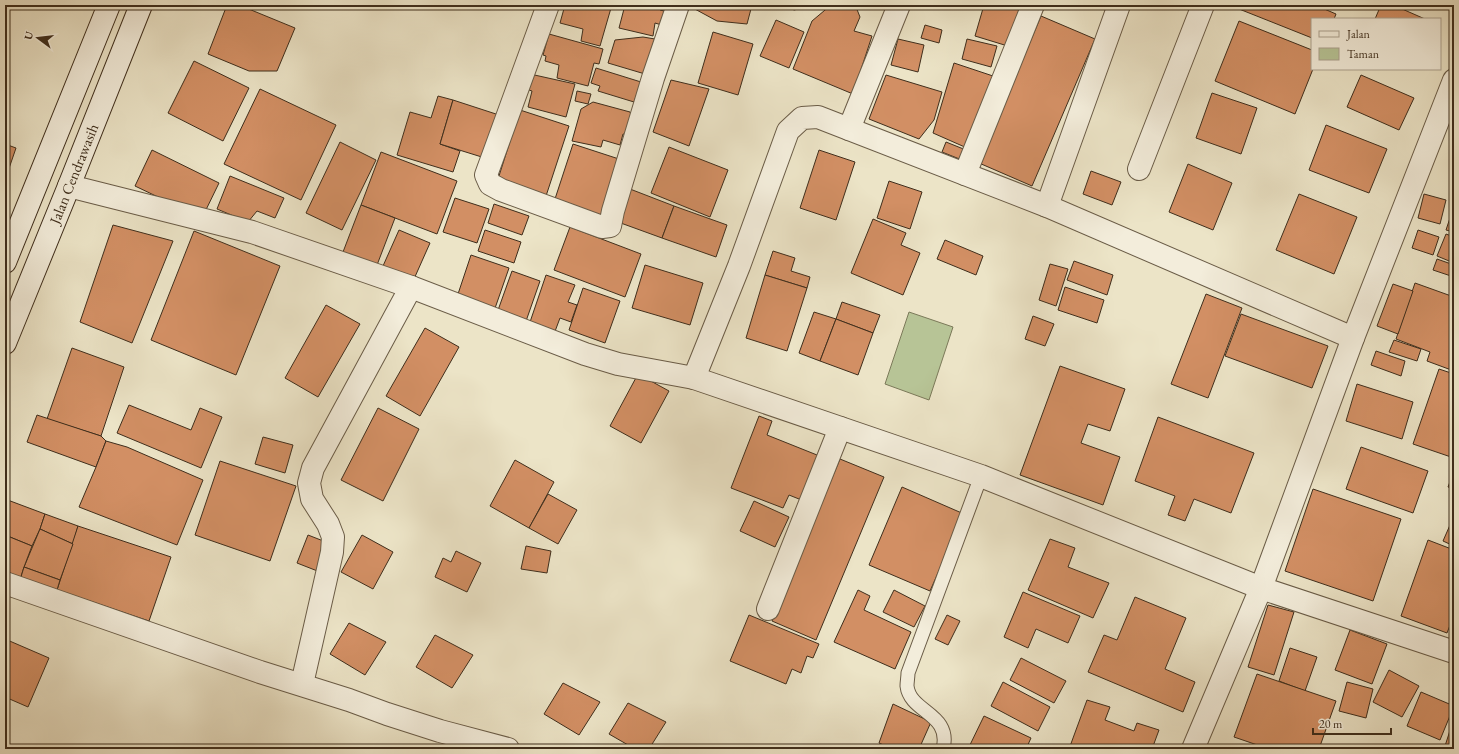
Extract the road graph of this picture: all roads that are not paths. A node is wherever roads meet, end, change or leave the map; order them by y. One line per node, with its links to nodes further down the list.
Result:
1 (109, 5): 15 (street, Jalan Cendrawasih)
2 (141, 5): 13 (street, Jalan Cendrawasih)
3 (548, 5): 4 (street)
4 (678, 5)
5 (899, 5): 10 (street)
6 (1033, 5): 12 (street)
7 (1119, 5): 14 (street)
8 (1203, 5): 11 (street)
9 (1454, 80): 17 (street)
10 (849, 129): 12 (street); 19 (street)
11 (1139, 169)
12 (965, 174): 14 (street)
13 (69, 186): 16 (street); 18 (street, Jalan Cendrawasih)
14 (1047, 206): 17 (street)
15 (5, 262)
16 (411, 287): 19 (street); 26 (street)
17 (1353, 338): 23 (street)
18 (5, 343)
19 (694, 378): 20 (street)
20 (840, 428): 21 (street); 24 (street)
21 (981, 476): 23 (street); 28 (lane)
22 (5, 583): 26 (street)
23 (1261, 588): 25 (street); 29 (street)
24 (768, 609)
25 (1454, 652)
26 (302, 684): 27 (street)
27 (508, 748)
28 (943, 749)
29 (1193, 749)

